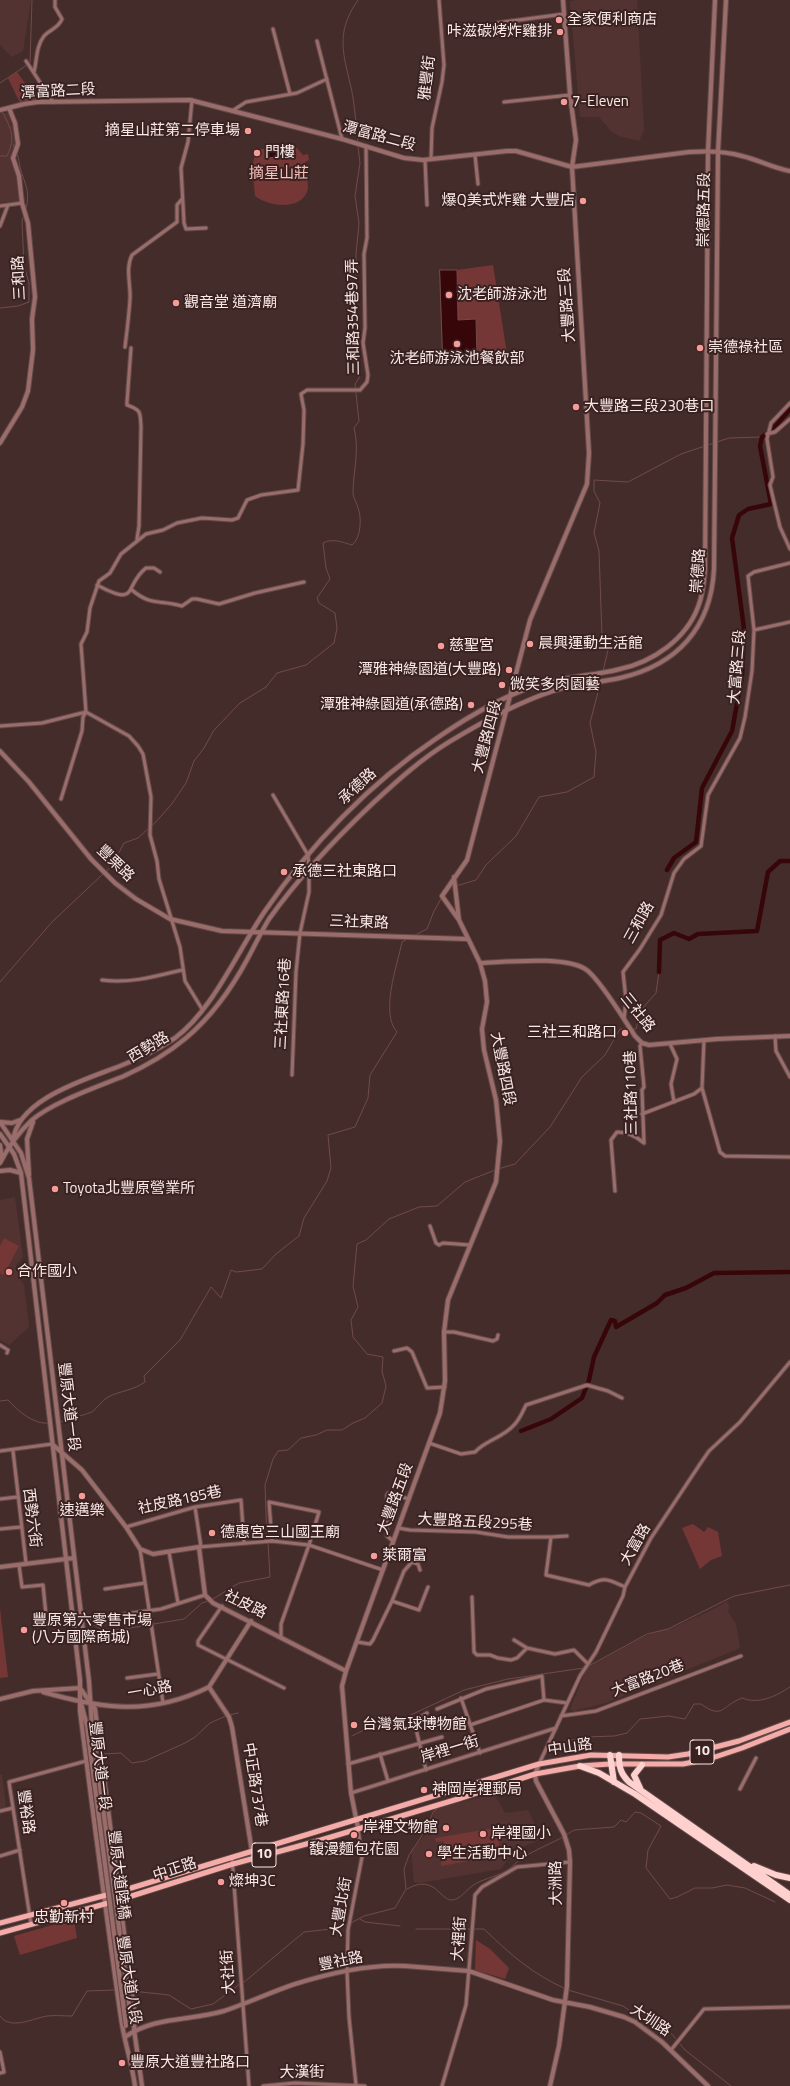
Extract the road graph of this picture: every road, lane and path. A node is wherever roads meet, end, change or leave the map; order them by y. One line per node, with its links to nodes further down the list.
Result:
1 (55, 0): 11 (street)
2 (439, 0): 27 (street, 雅豐街)
3 (563, 0): 6 (street, 大豐路三段)
4 (715, 0): 23 (street, 崇德路五段)
5 (726, 0): 24 (street, 崇德路五段)
6 (564, 14): 7 (street); 14 (street, 大豐路三段)
7 (496, 23)
8 (273, 29): 13 (street)
9 (317, 40): 12 (street)
10 (27, 62): 11 (street)
11 (34, 72): 16 (street)
12 (327, 79): 13 (street); 21 (street)
13 (290, 94): 20 (street)
14 (570, 95): 17 (street); 28 (street, 大豐路三段)
15 (192, 100): 16 (street, 潭富路二段); 20 (street, 潭富路二段); 31 (street)
16 (53, 102): 18 (street, 潭富路二段)
17 (504, 102)
18 (7, 108): 19 (street, 潭富路二段); 32 (street, 三和路)
19 (0, 110)
20 (232, 110): 21 (street, 潭富路二段)
21 (342, 139): 22 (street, 潭富路二段)
22 (366, 146): 26 (street, 潭富路二段); 46 (street, 三和路354巷97弄)
23 (708, 151): 24 (street, 潭富路二段); 28 (street, 潭富路二段); 42 (street, 崇德路五段)
24 (718, 152): 29 (street, 潭富路二段); 43 (street, 崇德路五段)
25 (475, 154): 27 (street, 潭富路二段); 28 (street, 潭富路二段); 30 (street)
26 (425, 160): 27 (street, 潭富路二段); 34 (street)
27 (431, 160)
28 (572, 166): 53 (street, 大豐路三段)
29 (790, 171)
30 (478, 184)
31 (182, 199): 37 (street); 38 (street)
32 (22, 203): 33 (street); 45 (street, 三和路)
33 (8, 205): 35 (street); 36 (street)
34 (427, 205)
35 (0, 206)
36 (0, 226)
37 (206, 228)
38 (126, 347)
39 (131, 348): 46 (street)
40 (790, 403): 44 (street)
41 (790, 419): 44 (street)
42 (707, 421): 56 (street, 崇德路)
43 (716, 421): 57 (street, 崇德路)
44 (767, 434): 47 (street)
45 (0, 443)
46 (136, 540): 51 (street, 三和路354巷97弄)
47 (790, 549)
48 (790, 563): 55 (street, 大富路三段)
49 (160, 572): 52 (street)
50 (304, 582): 52 (street)
51 (97, 585): 52 (street); 58 (street)
52 (132, 590)
53 (538, 600): 56 (street, 大豐路四段)
54 (790, 622): 55 (street)
55 (754, 630): 63 (street, 大富路三段)
56 (512, 695): 57 (street, 大豐路四段); 64 (street, 承德路)
57 (508, 709): 65 (street, 承德路); 66 (street, 大豐路四段)
58 (86, 712): 59 (street); 62 (street); 67 (street)
59 (0, 726)
60 (0, 751): 67 (street, 豐栗路)
61 (273, 795): 64 (street)
62 (61, 799)
63 (701, 846): 77 (street, 三和路)
64 (308, 855): 65 (street, 三社東路16巷); 69 (street, 承德路)
65 (309, 868): 70 (street, 承德路); 71 (street, 三社東路16巷)
66 (454, 877): 68 (street, 大豐路四段); 68 (street, 大豐路四段)
67 (170, 919): 69 (street, 豐栗路); 74 (street)
68 (459, 920): 72 (street, 大豐路四段)
69 (251, 932): 70 (street, 三社東路); 76 (street, 西勢路)
70 (261, 933): 71 (street, 三社東路); 88 (street, 西勢路)
71 (300, 933): 72 (street, 三社東路); 83 (street, 三社東路16巷)
72 (467, 939): 73 (street, 大豐路四段)
73 (480, 963): 77 (street, 三社路); 100 (street, 大豐路四段)
74 (182, 970): 75 (street); 76 (street)
75 (102, 980)
76 (202, 1009): 89 (street, 西勢路)
77 (624, 1019): 81 (street, 三社路)
78 (775, 1036): 79 (street, 三社路); 80 (street, 三社路); 84 (street)
79 (790, 1036)
80 (704, 1040): 82 (street, 三社路); 85 (street)
81 (642, 1042): 82 (street, 三社路); 87 (street, 三社路110巷)
82 (670, 1044): 86 (street)
83 (292, 1075)
84 (790, 1077)
85 (702, 1088): 86 (street); 95 (street)
86 (674, 1102): 87 (street)
87 (642, 1114): 101 (street, 三社路110巷)
88 (36, 1117): 92 (street, 西勢路); 99 (street)
89 (21, 1120): 90 (street); 92 (street, 西勢路)
90 (0, 1122): 92 (street, 豐原大道一段)
91 (0, 1134): 94 (street, 豐原大道一段)
92 (13, 1141): 94 (street, 西勢路); 99 (street, 豐原大道一段)
93 (0, 1146): 96 (street)
94 (9, 1146): 96 (street, 西勢路); 98 (street, 豐原大道一段)
95 (790, 1157)
96 (1, 1161)
97 (0, 1172): 98 (street)
98 (21, 1173): 113 (street, 豐原大道一段)
99 (29, 1178): 116 (street, 豐原大道一段)
100 (496, 1182): 103 (street, 大豐路五段)
101 (615, 1191)
102 (430, 1226): 103 (street)
103 (470, 1245): 104 (street, 大豐路五段)
104 (444, 1332): 105 (street); 110 (street, 大豐路五段)
105 (498, 1335)
106 (0, 1345): 108 (street)
107 (394, 1351): 110 (street)
108 (8, 1353)
109 (790, 1362): 143 (street, 大富路)
110 (445, 1387): 112 (street, 大豐路五段)
111 (622, 1398): 112 (street)
112 (428, 1443): 119 (street, 大豐路五段)
113 (52, 1444): 114 (street); 116 (street); 135 (street, 豐原大道一段)
114 (13, 1450): 115 (street); 117 (street, 西勢六街)
115 (0, 1451)
116 (61, 1452): 121 (street); 134 (street, 豐原大道一段)
117 (17, 1497): 118 (street); 122 (street, 西勢六街)
118 (0, 1499)
119 (409, 1499): 123 (street, 大豐路五段); 128 (street)
120 (195, 1507): 121 (street, 社皮路185巷); 129 (street, 社皮路185巷); 131 (street)
121 (126, 1526): 132 (street)
122 (21, 1527): 124 (street); 136 (street, 西勢六街)
123 (398, 1528): 126 (street, 大豐路五段295巷); 128 (street, 大豐路五段)
124 (0, 1529)
125 (567, 1536): 126 (street, 大豐路五段295巷)
126 (551, 1537): 143 (street, 大豐路五段295巷)
127 (272, 1541): 129 (street); 130 (street); 130 (street)
128 (393, 1541): 139 (street, 大豐路五段)
129 (244, 1542): 131 (street)
130 (309, 1545): 139 (street); 154 (street)
131 (200, 1547): 133 (street); 145 (street, 社皮路)
132 (140, 1550): 133 (street); 141 (street)
133 (170, 1552): 148 (street)
134 (74, 1558): 135 (street); 151 (street, 豐原大道一段)
135 (66, 1559): 136 (street); 165 (street, 豐原大道一段)
136 (26, 1563): 137 (street)
137 (19, 1565): 138 (street); 153 (street)
138 (0, 1567)
139 (383, 1570): 156 (street, 大豐路五段)
140 (420, 1570): 147 (street)
141 (145, 1583): 144 (street); 150 (street)
142 (428, 1587): 147 (street)
143 (625, 1587): 160 (street, 大富路)
144 (105, 1589)
145 (205, 1595): 148 (street); 149 (street, 社皮路)
146 (472, 1597): 157 (street)
147 (392, 1601): 156 (street)
148 (178, 1603): 150 (street)
149 (222, 1606): 152 (street, 社皮路); 159 (street)
150 (149, 1610): 151 (street); 162 (street)
151 (80, 1620): 171 (street, 豐原大道一段)
152 (251, 1621): 154 (street, 社皮路); 159 (street)
153 (47, 1625)
154 (281, 1637): 161 (street, 社皮路)
155 (514, 1640): 157 (street)
156 (357, 1642): 161 (street, 大豐路五段)
157 (527, 1648): 160 (street)
158 (740, 1656): 177 (street, 大富路20巷)
159 (227, 1658): 164 (street); 166 (street)
160 (587, 1663): 174 (street, 大富路)
161 (346, 1671): 191 (street, 大豐路五段)
162 (158, 1674): 163 (street); 173 (street)
163 (127, 1678)
164 (209, 1687): 173 (street, 一心路); 209 (street, 中正路737巷)
165 (80, 1688): 167 (street); 171 (street); 172 (street, 豐原大道一段)
166 (284, 1688)
167 (39, 1691): 169 (street); 172 (street)
168 (461, 1698): 170 (street); 175 (street); 179 (street)
169 (0, 1699)
170 (544, 1700): 174 (street); 179 (street)
171 (91, 1702): 172 (street, 一心路); 173 (street, 一心路); 180 (street, 豐原大道一段); 217 (street, 豐原大道一段)
172 (81, 1703): 180 (street, 豐原大道一段); 190 (street, 豐原大道一段)
173 (163, 1703)
174 (567, 1703): 177 (street, 大富路)
175 (437, 1709)
176 (427, 1713): 184 (street)
177 (561, 1716): 181 (street, 大富路)
178 (790, 1722): 188 (main road, 中山路 / 10)
179 (470, 1725): 185 (street)
180 (89, 1726): 232 (street, 豐原大道陸橋, bridge); 233 (street, 豐原大道陸橋, bridge)
181 (556, 1728): 185 (street, 岸裡一街); 192 (street, 大富路)
182 (790, 1729): 195 (main road, 中山路 / 10)
183 (442, 1737): 184 (street)
184 (420, 1744): 186 (street); 197 (street)
185 (480, 1753): 197 (street, 岸裡一街)
186 (380, 1754): 191 (street); 199 (street)
187 (610, 1755): 188 (main road, 中山路 / 10); 192 (main road, 中山路 / 10); 193 (highway)
188 (619, 1755): 194 (highway)
189 (756, 1758): 202 (street)
190 (86, 1761): 204 (street, 豐裕路); 219 (street, 豐原大道一段)
191 (348, 1764): 203 (street, 大豐路五段)
192 (539, 1764): 198 (street); 206 (main road, 中山路 / 10)
193 (610, 1764): 194 (main road, 中山路 / 10); 196 (main road, 中山路 / 10); 200 (highway)
194 (619, 1764): 195 (main road, 中山路 / 10); 201 (highway)
195 (642, 1764): 201 (highway)
196 (580, 1766): 198 (main road, 中山路 / 10); 200 (highway)
197 (426, 1770): 199 (street, 岸裡一街)
198 (535, 1774): 207 (main road, 中山路 / 10); 214 (street, 大洲路)
199 (388, 1781): 203 (street, 岸裡一街)
200 (614, 1782): 221 (highway)
201 (640, 1789): 210 (highway)
202 (740, 1789)
203 (351, 1792): 206 (street, 大豐路五段)
204 (13, 1808): 205 (street); 208 (street, 豐裕路)
205 (0, 1811)
206 (356, 1819): 207 (street, 大豐路五段); 209 (main road, 中正路 / 10)
207 (358, 1828): 213 (main road, 中正路 / 10); 227 (street, 大豐北街)
208 (20, 1850): 211 (street); 223 (street, 豐裕路)
209 (252, 1850): 212 (main road, 中正路 / 10); 213 (street, 中正路737巷)
210 (732, 1854): 216 (highway); 218 (highway)
211 (0, 1856)
212 (232, 1857): 215 (street, 大社街); 217 (main road, 中正路 / 10)
213 (253, 1858): 215 (main road, 中正路 / 10)
214 (570, 1862): 228 (street, 大裡街); 229 (street, 大洲路)
215 (233, 1864): 220 (main road, 中正路 / 10); 230 (street, 大社街)
216 (790, 1878)
217 (118, 1892): 219 (main road, 中正路 / 10); 220 (street, 豐原大道一段)
218 (790, 1894)
219 (103, 1895): 222 (street, 豐原大道一段); 223 (main road, 中正路 / 10)
220 (119, 1900): 222 (main road, 中正路 / 10); 234 (street, 豐原大道八段)
221 (790, 1900)
222 (104, 1904): 225 (main road, 中正路 / 10); 235 (street, 豐原大道八段)
223 (29, 1915): 224 (main road, 中正路 / 10); 225 (street, 豐裕路)
224 (0, 1923)
225 (31, 1924): 226 (main road, 中正路 / 10)
226 (0, 1933)
227 (347, 1971): 228 (street, 豐社路); 230 (street, 豐社路); 239 (street, 大豐北街)
228 (469, 1971): 229 (street, 豐社路); 245 (street, 大裡街)
229 (565, 2002): 236 (street, 大圳路); 246 (street)
230 (242, 2004): 234 (street, 豐社路); 242 (street, 大社街)
231 (790, 2007): 236 (street)
232 (132, 2025): 234 (street, 豐原大道八段)
233 (126, 2026): 235 (street, 豐原大道八段)
234 (134, 2031): 235 (street, 豐社路); 241 (street, 豐原大道八段)
235 (125, 2037): 240 (street, 豐原大道八段)
236 (671, 2050): 247 (street, 大圳路)
237 (0, 2052): 238 (street)
238 (0, 2073)
239 (356, 2085): 243 (street, 大漢街); 244 (street, 大漢街)
240 (134, 2086)
241 (142, 2086)
242 (249, 2086)
243 (263, 2086)
244 (365, 2086)
245 (442, 2086)
246 (550, 2086)
247 (708, 2086)

